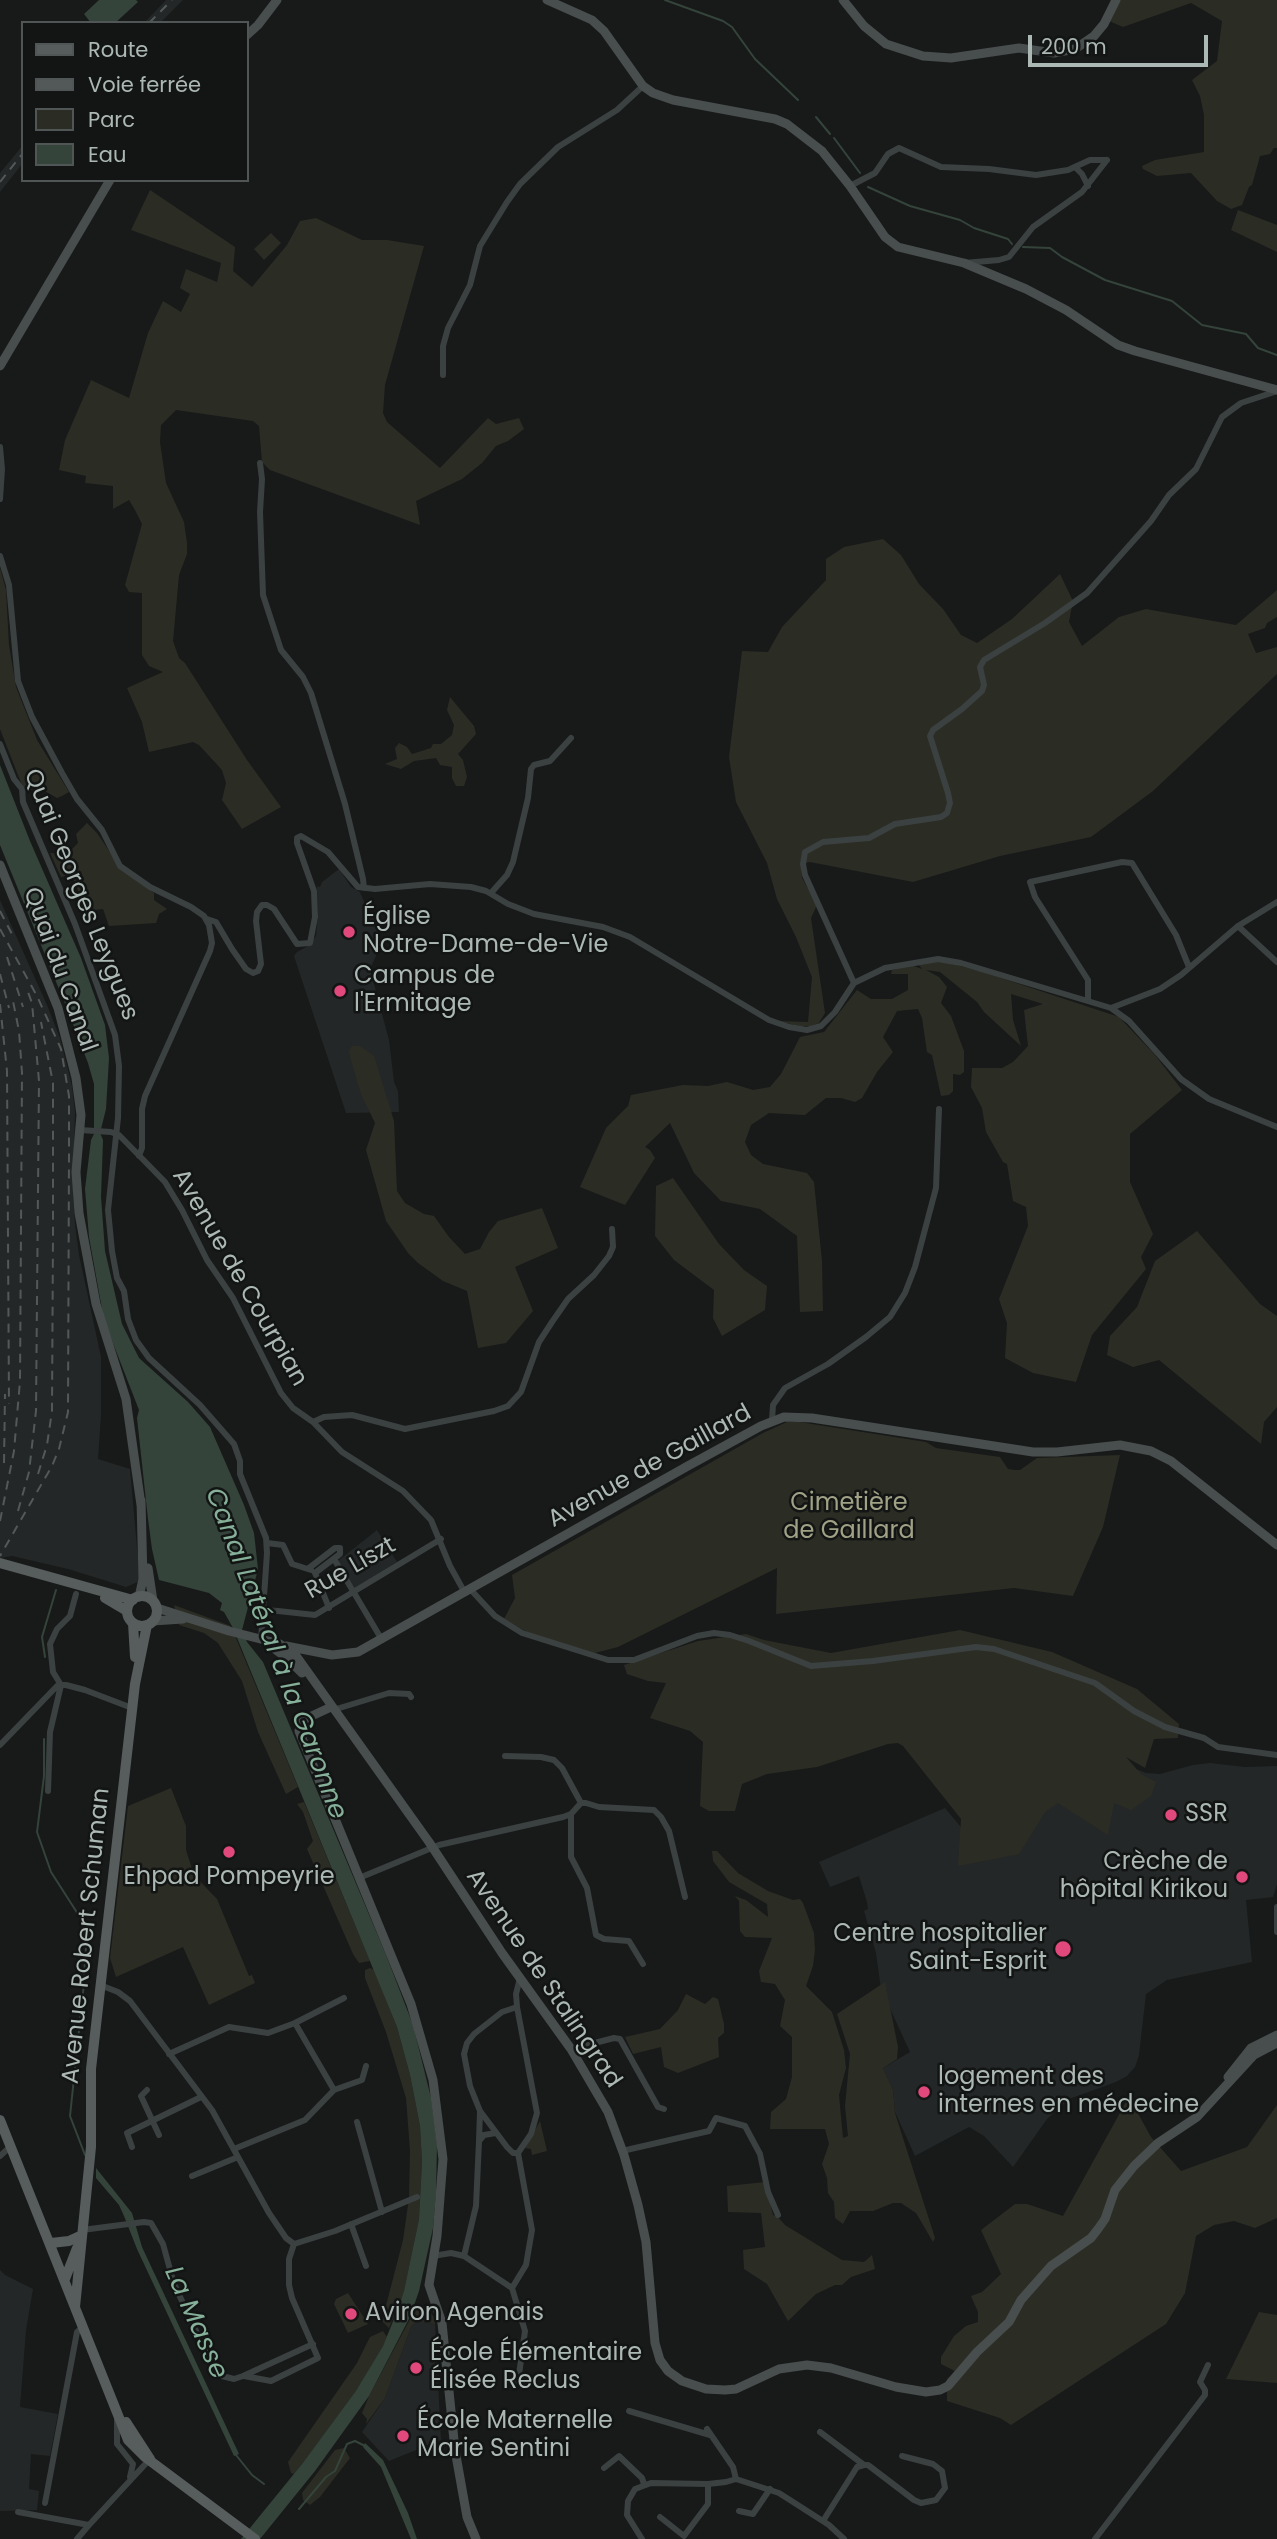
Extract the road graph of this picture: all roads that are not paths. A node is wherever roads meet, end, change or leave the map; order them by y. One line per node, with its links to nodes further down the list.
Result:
1 (278, 0): 5 (street)
2 (547, 0): 6 (street)
3 (843, 0): 4 (street)
4 (1116, 0)
5 (248, 34)
6 (643, 86): 9 (street); 13 (street)
7 (1075, 167): 9 (street); 10 (street); 10 (street)
8 (107, 182): 12 (street)
9 (850, 186): 11 (street)
10 (1088, 186): 11 (street)
11 (964, 264): 14 (street)
12 (1, 361)
13 (443, 375)
14 (1277, 391): 29 (street)
15 (0, 447): 17 (street)
16 (260, 463): 22 (street)
17 (0, 499)
18 (0, 556): 25 (street)
19 (571, 738): 23 (street)
20 (0, 744): 37 (street, Quai Georges Leygues)
21 (0, 865): 36 (street, Quai du Canal)
22 (364, 888): 23 (street); 25 (street)
23 (491, 893): 29 (street)
24 (1277, 902): 26 (street)
25 (206, 918): 38 (street)
26 (1238, 926): 27 (street); 28 (street)
27 (1277, 962)
28 (1189, 967): 30 (street); 31 (street)
29 (854, 983): 30 (street)
30 (1088, 1000): 32 (street)
31 (1128, 1002): 32 (street); 33 (street)
32 (1111, 1009): 33 (street)
33 (1122, 1016): 35 (street)
34 (939, 1110): 42 (street)
35 (1277, 1127)
36 (82, 1130): 37 (street); 44 (street, Quai du Canal)
37 (113, 1133): 39 (street, Avenue de Courpian); 46 (street, Quai Georges Leygues)
38 (142, 1143): 39 (street); 40 (street)
39 (139, 1156): 40 (street, Avenue de Courpian)
40 (149, 1164): 43 (street, Avenue de Courpian)
41 (612, 1228): 43 (street)
42 (772, 1420): 47 (street, Avenue de Gaillard); 53 (street, Avenue de Gaillard)
43 (313, 1422): 45 (street, Avenue de Courpian)
44 (142, 1532): 55 (street); 56 (street)
45 (441, 1539): 52 (street, Rue Liszt); 53 (street, Avenue de Courpian)
46 (267, 1543): 50 (street); 63 (street, Quai Georges Leygues)
47 (1277, 1545)
48 (334, 1559): 50 (street); 50 (street); 52 (street)
49 (0, 1565): 51 (main road)
50 (312, 1571): 57 (street)
51 (46, 1579): 55 (main road); 58 (main road)
52 (355, 1591): 57 (street, Rue Liszt); 64 (street)
53 (468, 1591): 64 (street, Avenue de Gaillard); 75 (street, Avenue de Courpian)
54 (76, 1594): 70 (street)
55 (136, 1598): 56 (main road); 58 (main road)
56 (155, 1605): 60 (street, Avenue de Stalingrad); 62 (main road)
57 (329, 1608): 59 (street, Rue Liszt)
58 (127, 1611): 61 (main road)
59 (278, 1611)
60 (187, 1619): 62 (street, Avenue de Stalingrad); 63 (street, Avenue de Stalingrad)
61 (133, 1623): 62 (main road); 69 (main road, Avenue Robert Schuman)
62 (150, 1623): 69 (main road, Avenue Robert Schuman)
63 (260, 1639): 65 (street, Avenue de Stalingrad); 66 (street, Avenue de Stalingrad)
64 (382, 1640): 67 (street, Avenue de Gaillard)
65 (286, 1646): 67 (street, Avenue de Gaillard); 68 (street, Avenue de Stalingrad)
66 (275, 1648): 68 (street); 73 (street, Avenue de Stalingrad)
67 (332, 1655): 68 (street)
68 (297, 1657): 73 (street, Avenue de Stalingrad)
69 (135, 1681): 72 (main road, Avenue Robert Schuman)
70 (61, 1685): 72 (street); 74 (street); 77 (street)
71 (411, 1697): 73 (street)
72 (127, 1707): 87 (main road, Avenue Robert Schuman)
73 (332, 1708): 80 (street, Avenue de Stalingrad); 81 (street)
74 (0, 1745)
75 (1277, 1755)
76 (505, 1756): 78 (street)
77 (48, 1791)
78 (582, 1803): 79 (street); 82 (street)
79 (571, 1814): 80 (street); 85 (street)
80 (432, 1847): 81 (street); 86 (street, Avenue de Stalingrad)
81 (359, 1878): 123 (street)
82 (685, 1897)
83 (1277, 1907): 84 (street)
84 (1277, 1932)
85 (643, 1964)
86 (520, 1978): 88 (street, Avenue de Stalingrad); 90 (street)
87 (100, 1985): 94 (street); 120 (main road, Avenue Robert Schuman)
88 (526, 1987): 90 (street); 93 (street, Avenue de Stalingrad)
89 (344, 1998): 91 (street)
90 (517, 2004): 101 (street); 112 (street)
91 (295, 2023): 94 (street); 97 (street)
92 (1277, 2038): 99 (street, Avenue de Stalingrad); 99 (street, Avenue de Stalingrad)
93 (571, 2049): 100 (street); 111 (street, Avenue de Stalingrad)
94 (169, 2054): 98 (street)
95 (366, 2066): 97 (street)
96 (147, 2090): 103 (street)
97 (334, 2090): 110 (street)
98 (201, 2097): 103 (street); 110 (street)
99 (1209, 2105): 111 (street, Avenue de Stalingrad)
100 (664, 2109)
101 (480, 2111): 105 (street); 107 (street)
102 (0, 2120): 108 (main road)
103 (152, 2120): 106 (street); 109 (street)
104 (357, 2122): 117 (street)
105 (496, 2133): 107 (street); 112 (street)
106 (159, 2135)
107 (479, 2141): 124 (street)
108 (10, 2146): 113 (street); 121 (main road)
109 (132, 2147)
110 (234, 2149): 114 (street)
111 (622, 2151): 118 (street)
112 (518, 2153): 128 (street)
113 (0, 2156)
114 (238, 2157): 115 (street); 122 (street)
115 (192, 2176)
116 (417, 2197): 117 (street)
117 (382, 2213): 119 (street)
118 (778, 2215)
119 (351, 2224): 122 (street); 125 (street)
120 (82, 2234): 121 (main road); 126 (main road, Avenue Robert Schuman); 127 (main road, Avenue Robert Schuman); 134 (street)
121 (51, 2243): 127 (main road)
122 (294, 2244): 131 (street)
123 (433, 2256): 124 (street); 159 (street)
124 (464, 2256): 128 (street)
125 (366, 2266)
126 (78, 2274): 127 (main road); 129 (main road, Avenue Robert Schuman)
127 (66, 2281): 129 (main road)
128 (512, 2288): 137 (street)
129 (75, 2307): 130 (main road)
130 (83, 2327): 136 (main road); 151 (street)
131 (313, 2344): 133 (street); 135 (street)
132 (1208, 2365): 162 (street)
133 (260, 2368): 134 (street); 135 (street)
134 (243, 2376): 135 (street)
135 (260, 2379)
136 (104, 2380): 139 (main road); 140 (main road)
137 (518, 2382)
138 (629, 2411): 146 (street)
139 (118, 2417): 140 (main road); 143 (main road); 147 (street)
140 (129, 2429): 143 (main road)
141 (820, 2432): 144 (street)
142 (902, 2456): 144 (street)
143 (150, 2459): 147 (street); 158 (main road)
144 (864, 2465): 155 (street)
145 (604, 2468): 148 (street)
146 (736, 2479): 149 (street); 150 (street)
147 (127, 2483): 156 (street)
148 (644, 2484): 149 (street); 160 (street)
149 (708, 2484): 154 (street)
150 (770, 2489): 152 (street); 155 (street)
151 (46, 2503)
152 (739, 2511)
153 (18, 2512): 156 (street)
154 (660, 2517)
155 (823, 2521): 161 (street)
156 (89, 2525): 157 (street)
157 (77, 2539)
158 (255, 2539)
159 (476, 2539)
160 (642, 2539)
161 (844, 2539)
162 (1096, 2539)

